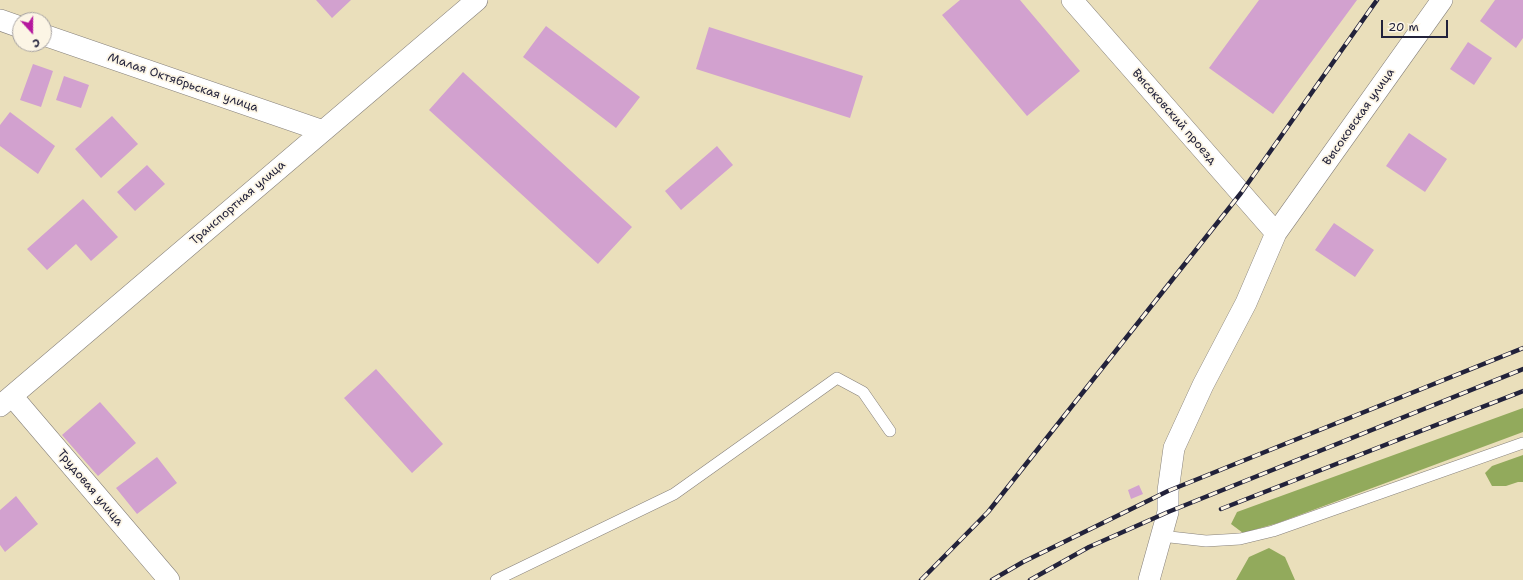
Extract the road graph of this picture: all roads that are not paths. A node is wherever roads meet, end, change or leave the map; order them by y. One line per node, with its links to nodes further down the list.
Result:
1 (477, 0): 7 (street, Транспортная улица)
2 (1072, 0): 8 (street, Высоковский проезд)
3 (1442, 0): 8 (street, Высоковская улица)
4 (0, 20): 5 (street)
5 (12, 24)
6 (52, 38): 7 (street, Малая Октябрьская улица)
7 (323, 131): 9 (street, Транспортная улица)
8 (1276, 233): 12 (street, Высоковская улица)
9 (6, 401): 13 (street, Трудовая улица)
10 (890, 431): 14 (lane)
11 (1523, 443): 12 (lane)
12 (1161, 536): 15 (street, Высоковская улица)
13 (169, 580)
14 (496, 580)
15 (1149, 580)

